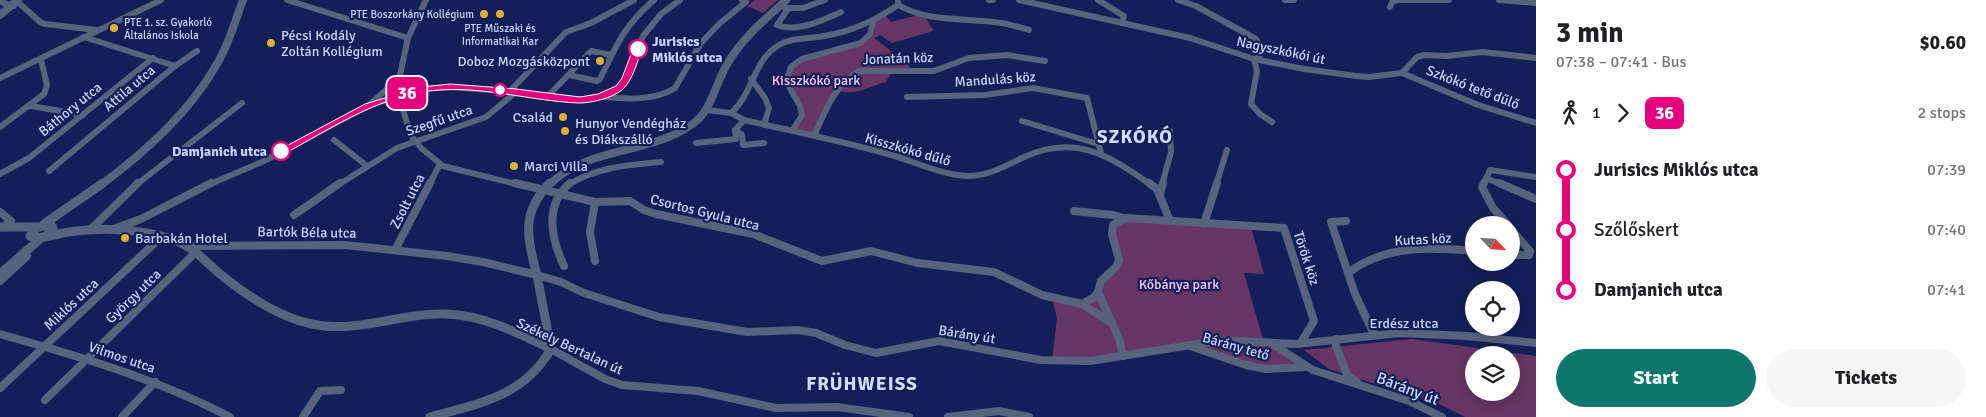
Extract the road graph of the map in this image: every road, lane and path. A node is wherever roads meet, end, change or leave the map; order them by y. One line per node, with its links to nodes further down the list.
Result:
1 (162, 0): 33 (street)
2 (243, 0): 99 (street)
3 (288, 0): 22 (street)
4 (426, 0): 36 (street)
5 (634, 0): 49 (street, Szegfű utca)
6 (654, 0): 38 (street)
7 (680, 0): 52 (street)
8 (786, 0): 26 (street)
9 (825, 0): 23 (street)
10 (989, 0): 11 (street)
11 (993, 0)
12 (1023, 0): 32 (street, Nagyszkókói út)
13 (1098, 0): 32 (street)
14 (1178, 0): 42 (street)
15 (1284, 0): 16 (street)
16 (1294, 0)
17 (1449, 0): 27 (street)
18 (1499, 0): 25 (street)
19 (745, 1): 52 (street)
20 (0, 2): 21 (street)
21 (17, 2): 30 (street); 33 (street)
22 (301, 2): 36 (street)
23 (814, 2): 28 (street)
24 (898, 3): 31 (street); 34 (street)
25 (1536, 3)
26 (780, 6): 28 (street); 57 (street)
27 (1390, 7)
28 (788, 9): 29 (street)
29 (841, 12)
30 (0, 15)
31 (874, 20): 48 (street); 67 (street)
32 (1122, 23): 42 (street, Nagyszkókói út)
33 (96, 30): 35 (street)
34 (1030, 30)
35 (84, 37): 39 (street, Attila utca); 41 (street)
36 (408, 38): 56 (street)
37 (198, 51): 44 (street)
38 (611, 55): 46 (street); 46 (street)
39 (153, 58): 44 (street, Attila utca); 59 (street, Báthory utca)
40 (1536, 58): 45 (street)
41 (41, 60): 47 (street); 55 (street)
42 (1254, 60): 45 (street, Nagyszkókói út); 62 (street)
43 (1045, 61): 69 (street, Jonatán köz)
44 (175, 66): 80 (street, Attila utca)
45 (1402, 73): 63 (street, Szkókó tető dűlő)
46 (569, 75): 50 (street)
47 (0, 78)
48 (751, 79): 58 (street); 64 (street)
49 (513, 91): 50 (street); 51 (street); 71 (street, Szegfű utca)
50 (549, 96): 52 (street)
51 (392, 97): 56 (street); 71 (street, Csortos Gyula utca)
52 (600, 97)
53 (907, 97): 74 (street, Mandulás köz)
54 (242, 103): 100 (street)
55 (30, 106): 59 (street); 65 (street)
56 (368, 106): 98 (street)
57 (707, 110): 58 (street, Kisszkókó dűlő); 84 (street)
58 (731, 113): 60 (street, Kisszkókó dűlő)
59 (83, 115): 81 (street, Báthory utca)
60 (744, 120): 64 (street, Kisszkókó dűlő); 66 (street)
61 (1022, 121): 74 (street)
62 (1272, 122)
63 (1536, 123)
64 (764, 125): 67 (street, Kisszkókó dűlő)
65 (0, 127)
66 (736, 130): 72 (street); 73 (street)
67 (792, 131): 69 (street, Kisszkókó dűlő)
68 (1170, 131): 86 (street)
69 (814, 136): 76 (street, Kisszkókó dűlő)
70 (334, 140): 79 (street)
71 (415, 141): 78 (street, Csortos Gyula utca); 79 (street, Szegfű utca)
72 (696, 143)
73 (764, 143)
74 (1098, 144): 76 (street, Mandulás köz)
75 (1227, 150): 96 (street)
76 (1100, 153): 86 (street)
77 (661, 162): 85 (street)
78 (440, 164): 84 (street, Csortos Gyula utca); 106 (street, Zsolt utca)
79 (366, 166): 91 (street, Szegfű utca)
80 (49, 171)
81 (0, 174)
82 (1536, 177): 83 (street)
83 (1486, 178): 87 (street); 92 (street)
84 (543, 190): 85 (street, Csortos Gyula utca); 115 (street)
85 (559, 194): 88 (street, Csortos Gyula utca); 112 (street)
86 (1160, 194): 94 (street)
87 (1536, 199)
88 (595, 202): 111 (street); 118 (street, Csortos Gyula utca)
89 (1074, 211): 93 (street)
90 (0, 212): 97 (street)
91 (294, 215)
92 (1501, 216)
93 (1123, 218): 94 (street); 117 (street)
94 (1170, 221): 96 (street, Török köz)
95 (1346, 221): 114 (street)
96 (1204, 224): 125 (street, Török köz)
97 (5, 228): 99 (street, Bartók Béla utca); 101 (street)
98 (111, 229): 100 (street, Bartók Béla utca); 102 (street, Bartók Béla utca)
99 (46, 230): 100 (street, Bartók Béla utca); 101 (street); 113 (street)
100 (90, 230)
101 (30, 236): 113 (street)
102 (160, 238): 104 (street, Bartók Béla utca); 127 (street, Miklós utca)
103 (1520, 238): 109 (street)
104 (186, 246): 106 (street, Bartók Béla utca); 108 (street, Székely Bertalan út)
105 (35, 249): 113 (street)
106 (395, 250): 115 (street, Bartók Béla utca)
107 (1465, 251): 114 (street, Kutas köz)
108 (196, 252): 128 (street, Székely Bertalan út); 130 (street, György utca)
109 (1533, 252): 110 (street)
110 (1520, 256)
111 (594, 261)
112 (564, 266)
113 (7, 269): 116 (street)
114 (1348, 272): 121 (street)
115 (536, 275): 128 (street); 129 (street, Bárány út)
116 (0, 281)
117 (1098, 292): 118 (street); 119 (street)
118 (1082, 304): 119 (street)
119 (1112, 324): 129 (street)
120 (0, 334): 127 (street, Vilmos utca)
121 (1374, 334): 122 (street, Erdész utca); 123 (street, Erdész utca)
122 (1336, 339): 125 (street, Erdész utca); 134 (street, Bárány út)
123 (1536, 343)
124 (1272, 344): 125 (street, Erdész utca); 126 (street, Bárány út); 131 (street, Bárány út)
125 (1298, 344): 131 (street)
126 (1188, 345): 129 (street, Bárány út); 132 (street, Bárány tető)
127 (43, 346): 130 (street, Vilmos utca); 135 (street, Miklós utca)
128 (551, 349): 141 (street); 142 (street, Székely Bertalan út)
129 (1123, 356)
130 (86, 359): 133 (street, Vilmos utca); 137 (street, György utca)
131 (1294, 359): 132 (street, Bárány út)
132 (1307, 367): 134 (street, Bárány út)
133 (154, 382): 138 (street); 139 (street, Vilmos utca)
134 (1363, 387): 145 (street, Bárány út)
135 (0, 388)
136 (341, 390): 140 (street)
137 (45, 400)
138 (122, 417)
139 (230, 417)
140 (303, 417)
141 (430, 417)
142 (909, 417)
143 (948, 417): 144 (street)
144 (1029, 417)
145 (1442, 417)

